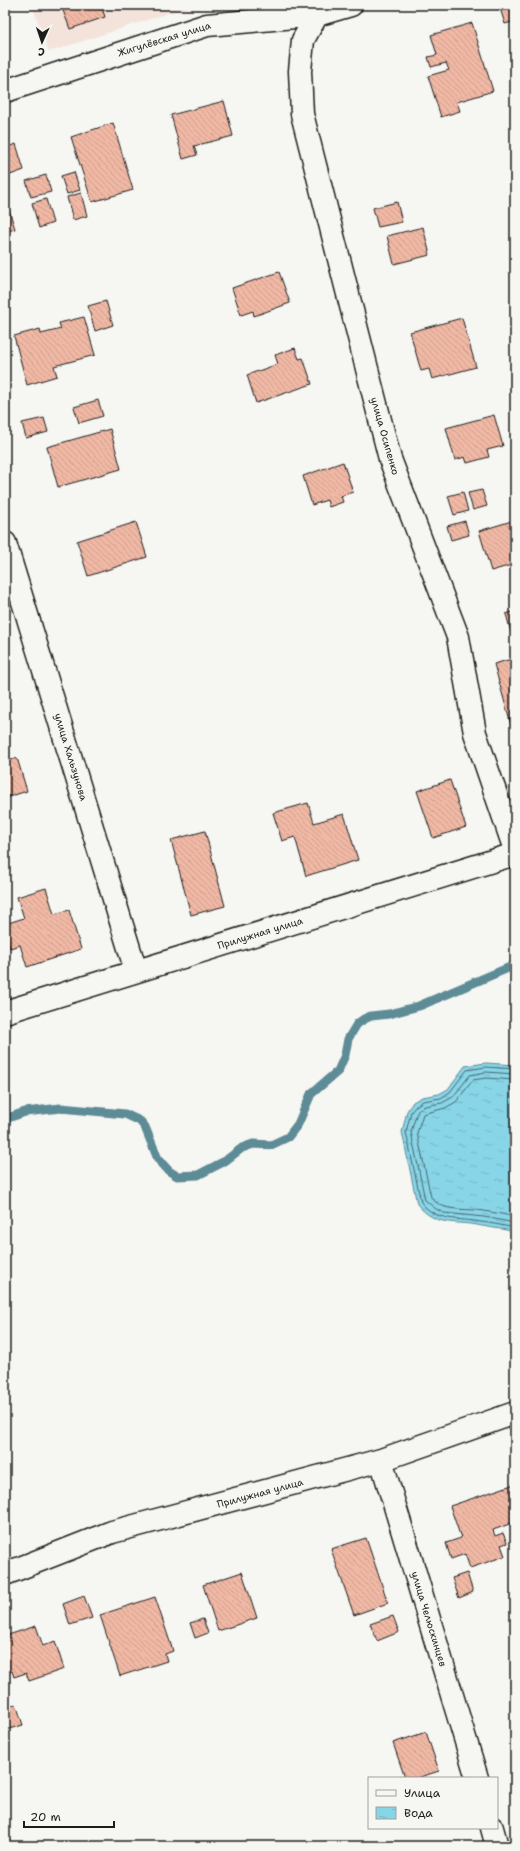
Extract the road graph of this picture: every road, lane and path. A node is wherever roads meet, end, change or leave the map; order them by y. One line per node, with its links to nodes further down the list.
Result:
1 (351, 5): 3 (street, Жигулёвская улица)
2 (245, 13): 3 (street, Жигулёвская улица); 4 (street, Жигулёвская улица)
3 (317, 15): 6 (street, улица Осипенко)
4 (5, 91)
5 (5, 543): 8 (street, улица Хальзунова)
6 (515, 850)
7 (515, 854): 8 (street, Прилужная улица)
8 (136, 971): 9 (street, Прилужная улица)
9 (5, 1012)
10 (515, 1413): 11 (street, Прилужная улица)
11 (381, 1460): 12 (street, Прилужная улица); 13 (street, улица Челюскинцев)
12 (5, 1574)
13 (477, 1777)
14 (492, 1829): 15 (street)
15 (497, 1846)

